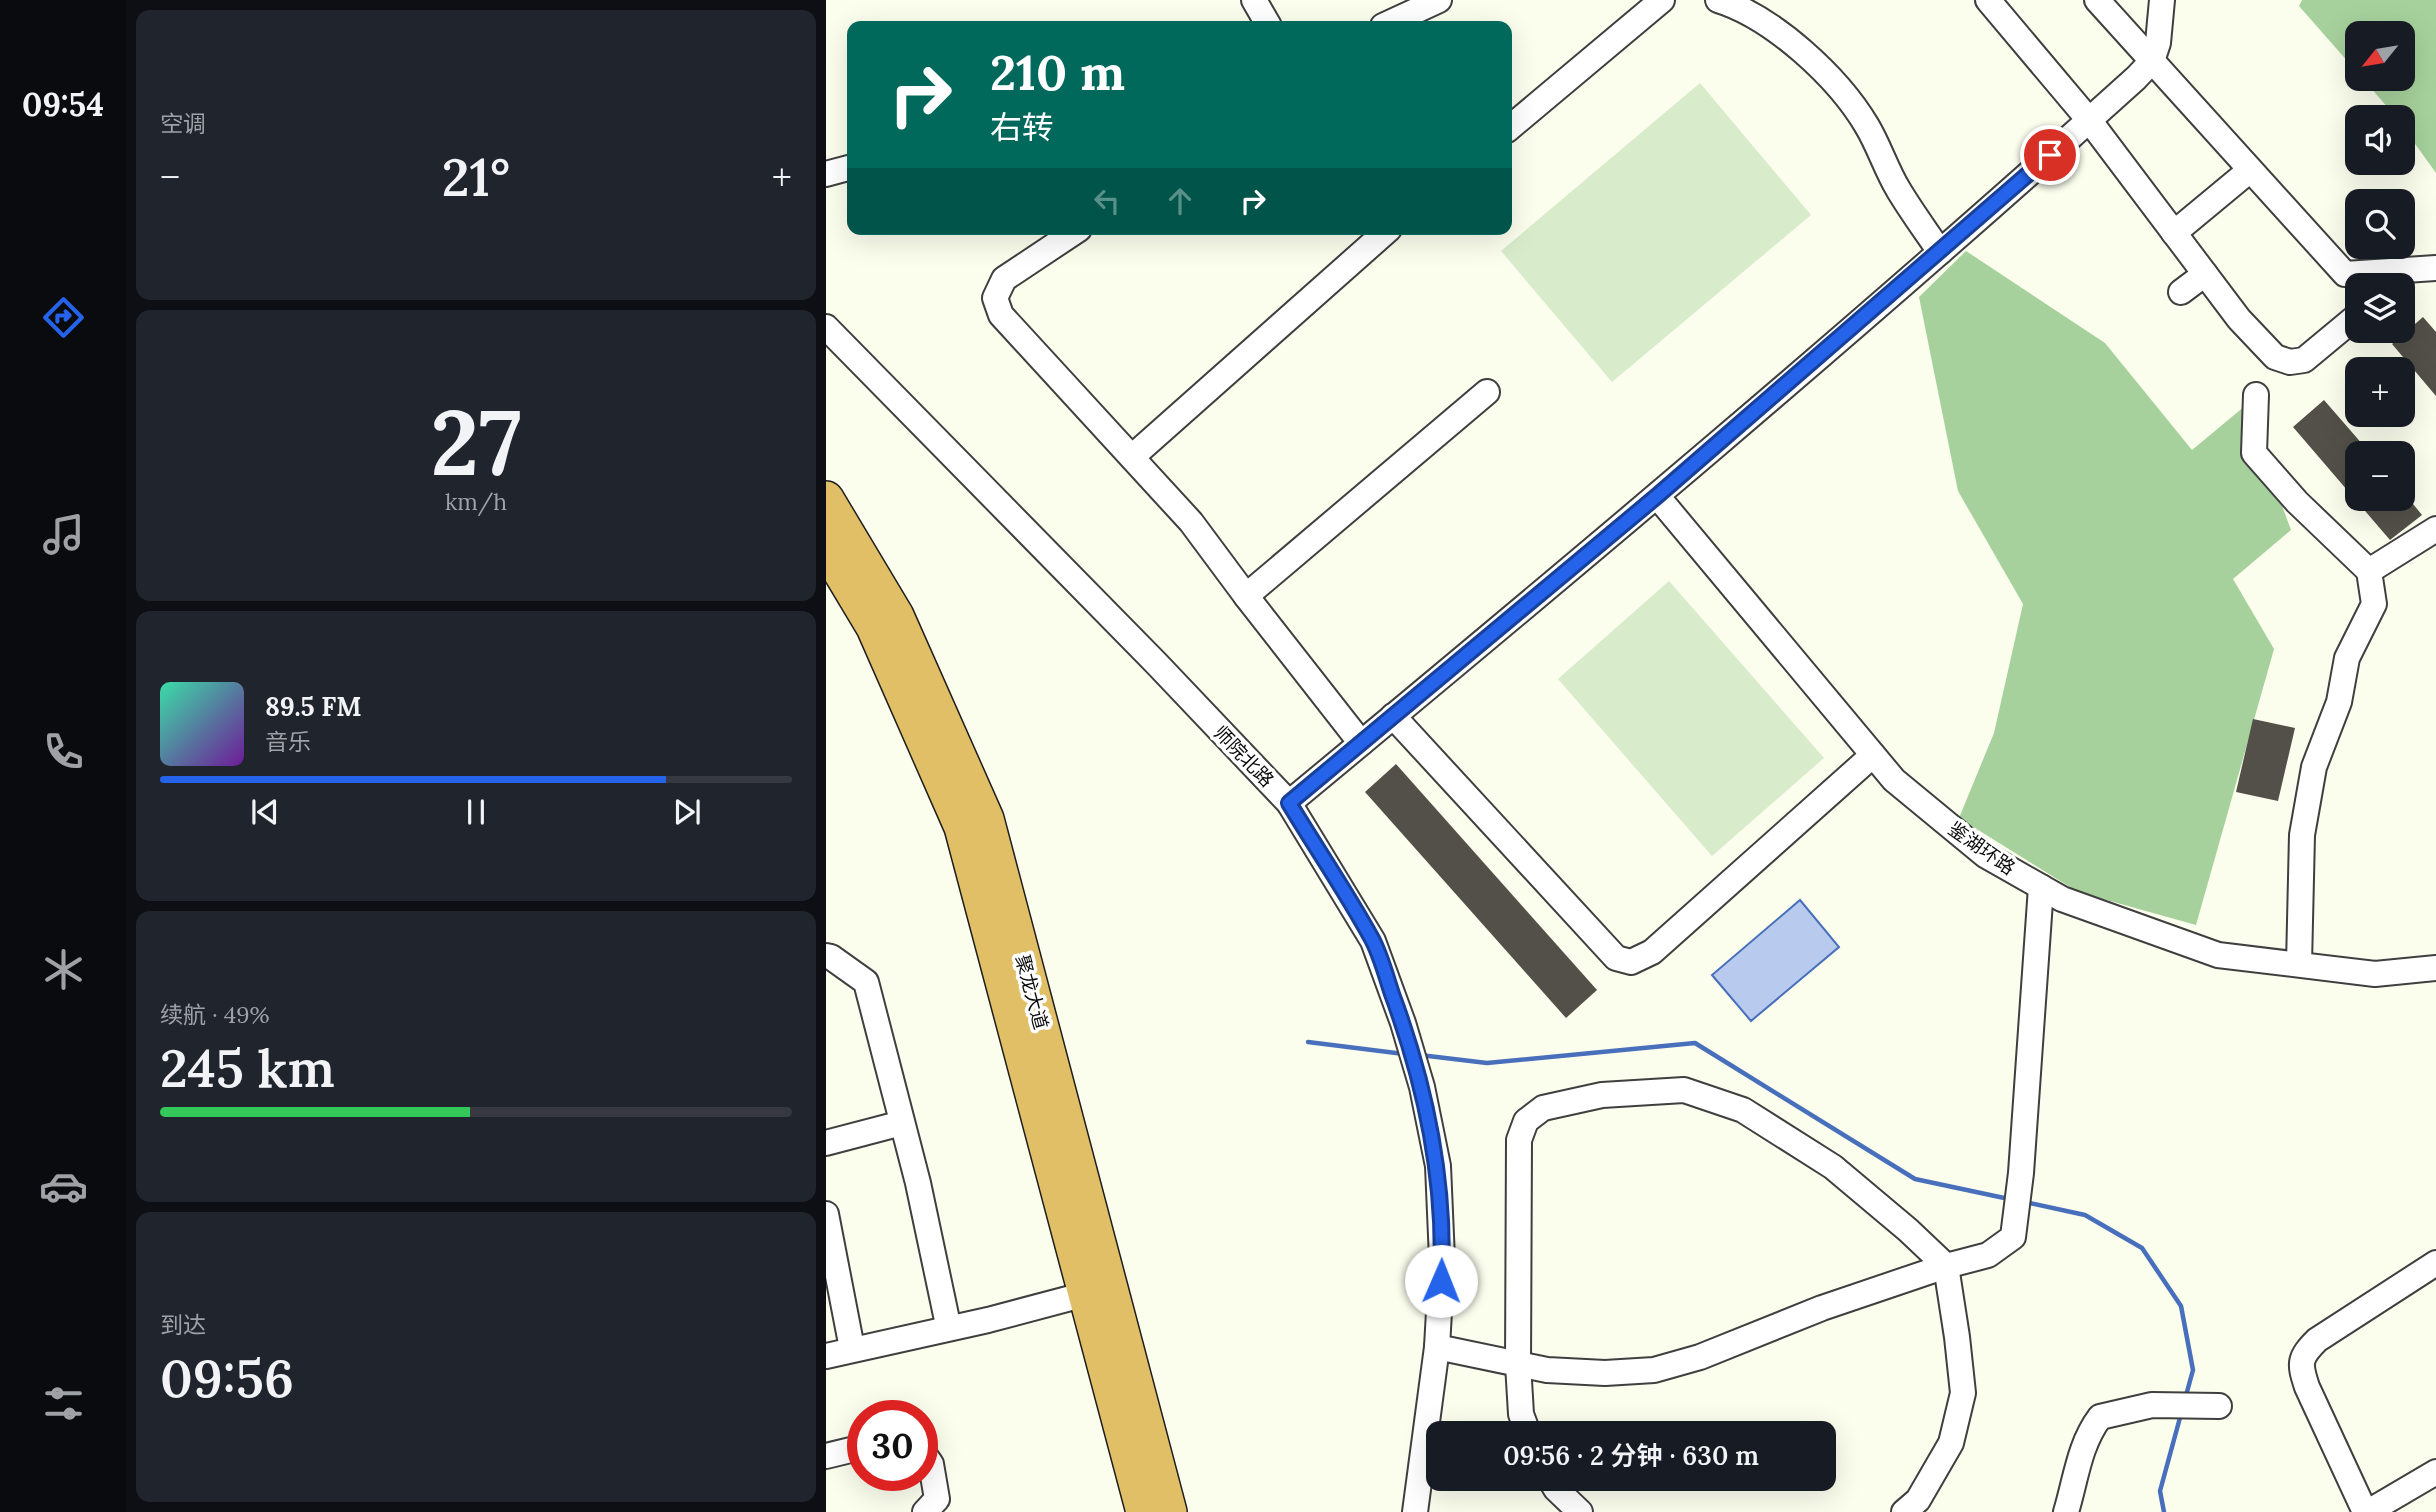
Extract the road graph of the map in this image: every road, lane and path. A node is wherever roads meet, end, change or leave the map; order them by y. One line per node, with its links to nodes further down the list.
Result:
1 (1254, 0): 8 (street)
2 (1439, 0): 9 (street)
3 (1662, 0): 12 (street)
4 (1718, 0): 19 (street)
5 (1988, 0): 11 (street)
6 (2097, 0): 10 (street)
7 (2162, 0): 10 (street)
8 (1266, 21)
9 (1394, 21)
10 (2152, 61): 11 (street); 14 (street)
11 (2089, 120): 16 (street); 19 (street)
12 (1512, 126)
13 (847, 168): 15 (street)
14 (2250, 170): 16 (street); 23 (street)
15 (826, 174)
16 (2174, 233): 22 (street)
17 (1070, 235): 29 (street)
18 (1382, 235): 29 (street)
19 (1940, 252): 30 (street)
20 (2436, 268): 21 (street)
21 (2406, 273)
22 (2205, 274): 24 (street); 25 (street)
23 (2345, 275)
24 (2181, 292)
25 (2345, 326)
26 (826, 327): 39 (street, 师院北路)
27 (1487, 391): 35 (street)
28 (2256, 395): 34 (street)
29 (1132, 457): 35 (street)
30 (1657, 496): 36 (street); 38 (street, 鉴湖环路)
31 (826, 499): 64 (highway, 聚龙大道)
32 (2436, 529): 34 (street)
33 (826, 547): 49 (highway, 聚龙大道)
34 (2369, 571): 42 (street)
35 (1246, 596): 37 (street)
36 (1393, 716): 37 (street); 38 (street)
37 (1361, 743): 39 (street)
38 (1873, 755): 40 (street, 鉴湖环路)
39 (1289, 803): 52 (street, 师院北路)
40 (2041, 887): 42 (street, 鉴湖环路); 48 (street)
41 (826, 956): 44 (street)
42 (2299, 964): 43 (street, 鉴湖环路)
43 (2435, 971)
44 (902, 1123): 45 (street); 50 (street)
45 (826, 1143)
46 (826, 1214): 51 (street)
47 (2436, 1263): 69 (street)
48 (1946, 1266): 54 (street); 54 (street); 67 (street)
49 (1086, 1294): 50 (street); 53 (street); 63 (highway, 聚龙大道)
50 (947, 1320): 51 (street)
51 (838, 1340)
52 (1437, 1347): 54 (street); 65 (street, 师院北路)
53 (826, 1356)
54 (1518, 1364): 56 (street)
55 (2218, 1406): 68 (street)
56 (1524, 1421)
57 (847, 1451): 58 (street)
58 (826, 1456)
59 (2436, 1472): 69 (street)
60 (936, 1491): 62 (street)
61 (1558, 1491): 66 (street)
62 (925, 1512)
63 (1144, 1512)
64 (1169, 1512)
65 (1415, 1512)
66 (1580, 1512)
67 (1904, 1512)
68 (2066, 1512)
69 (2366, 1512)

